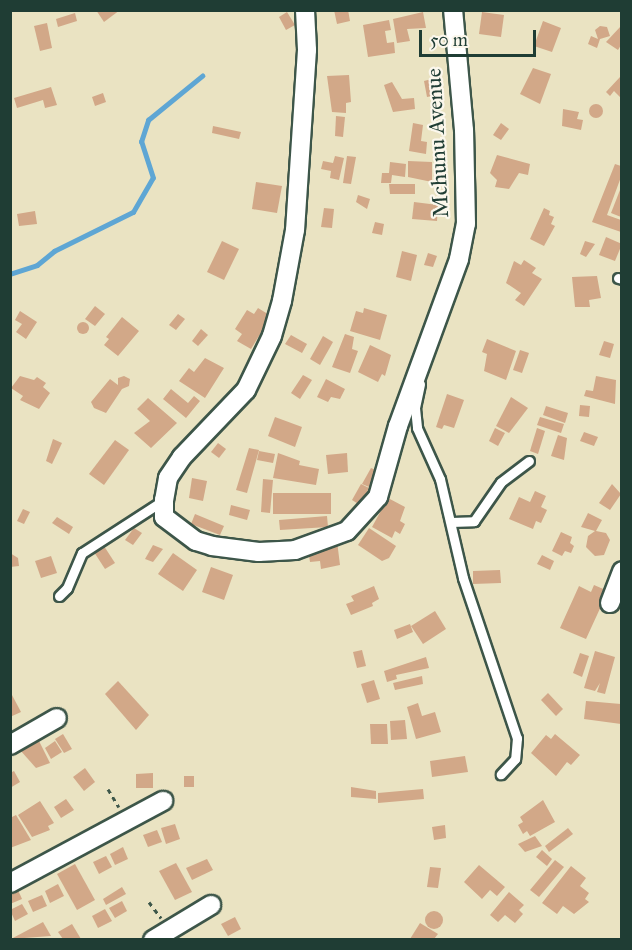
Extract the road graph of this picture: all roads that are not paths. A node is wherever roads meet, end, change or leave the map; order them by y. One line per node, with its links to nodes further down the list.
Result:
1 (305, 10): 5 (street)
2 (453, 10): 3 (street, Mchunu Avenue)
3 (419, 375): 5 (street, Mchunu Avenue); 6 (lane)
4 (529, 461): 6 (lane)
5 (164, 500): 8 (lane)
6 (451, 522): 12 (lane)
7 (621, 571): 9 (street)
8 (59, 596)
9 (610, 603)
10 (57, 718): 11 (street)
11 (10, 745)
12 (501, 774)
13 (163, 801): 14 (street)
14 (10, 883)
15 (211, 905): 16 (street)
16 (153, 939)

